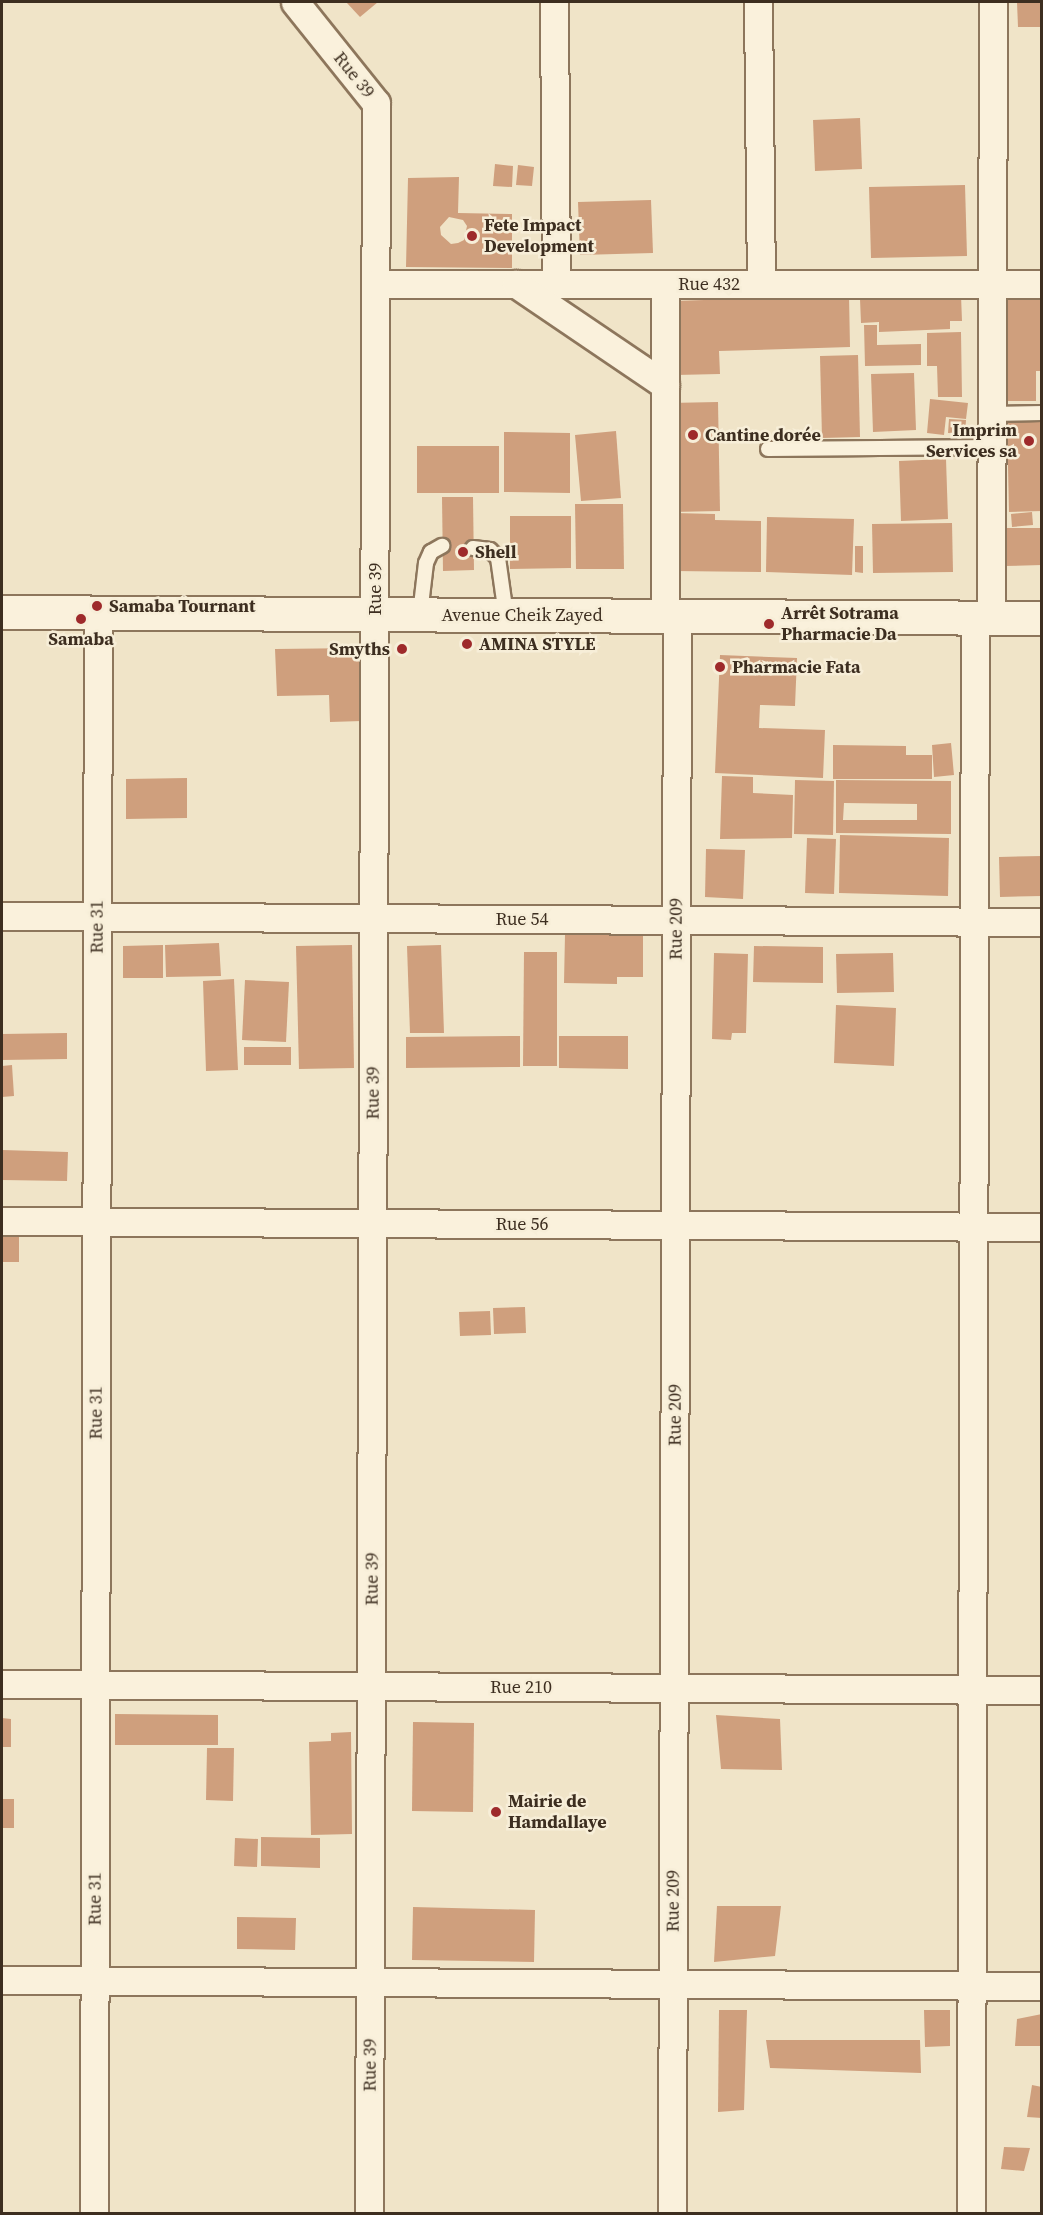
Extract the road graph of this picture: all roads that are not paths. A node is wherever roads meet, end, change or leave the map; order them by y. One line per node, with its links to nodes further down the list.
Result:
1 (295, 2): 5 (street, Rue 39)
2 (554, 2): 7 (street)
3 (758, 2): 9 (street)
4 (993, 2): 10 (street)
5 (376, 284): 6 (street, Rue 432); 21 (street, Rue 39)
6 (516, 284): 7 (street, Rue 432); 12 (street)
7 (556, 284): 8 (street, Rue 432)
8 (665, 284): 9 (street, Rue 432); 12 (street, Rue 209)
9 (761, 284): 10 (street, Rue 432)
10 (993, 284): 11 (street, Rue 432); 14 (street)
11 (1041, 284)
12 (665, 384): 24 (street, Rue 209)
13 (1041, 413): 14 (lane)
14 (992, 414): 15 (street)
15 (992, 447): 16 (lane); 25 (street)
16 (768, 449)
17 (442, 546): 22 (lane)
18 (473, 548): 23 (lane)
19 (2, 612): 20 (main road, Avenue Cheik Zayed)
20 (98, 613): 21 (main road, Avenue Cheik Zayed); 28 (street, Rue 31)
21 (375, 615): 22 (main road, Avenue Cheik Zayed); 29 (street, Rue 39)
22 (420, 615): 23 (main road, Avenue Cheik Zayed)
23 (506, 615): 24 (main road, Avenue Cheik Zayed)
24 (671, 616): 25 (main road, Avenue Cheik Zayed); 30 (street, Rue 209)
25 (983, 618): 26 (main road, Avenue Cheik Zayed); 31 (street)
26 (1041, 618)
27 (2, 916): 28 (street, Rue 54)
28 (98, 916): 29 (street, Rue 54); 34 (street, Rue 31)
29 (374, 918): 30 (street, Rue 54); 35 (street, Rue 39)
30 (676, 919): 31 (street, Rue 54); 36 (street, Rue 209)
31 (975, 921): 32 (street, Rue 54); 37 (street)
32 (1041, 922)
33 (2, 1221): 34 (street, Rue 56)
34 (97, 1221): 35 (street, Rue 56); 40 (street, Rue 31)
35 (373, 1223): 36 (street, Rue 56); 41 (street, Rue 39)
36 (675, 1225): 37 (street, Rue 56); 42 (street, Rue 209)
37 (974, 1226): 38 (street, Rue 56); 43 (street)
38 (1041, 1227)
39 (2, 1684): 40 (street, Rue 210)
40 (95, 1685): 41 (street, Rue 210); 46 (street, Rue 31)
41 (371, 1686): 42 (street, Rue 210); 47 (street, Rue 39)
42 (674, 1688): 43 (street, Rue 210); 48 (street, Rue 209)
43 (972, 1689): 44 (street, Rue 210); 49 (street)
44 (1041, 1690)
45 (2, 1980): 46 (street)
46 (95, 1980): 47 (street); 51 (street, Rue 31)
47 (370, 1982): 48 (street); 52 (street, Rue 39)
48 (673, 1984): 49 (street); 53 (street, Rue 209)
49 (972, 1986): 50 (street); 54 (street)
50 (1041, 1986)
51 (94, 2214)
52 (369, 2214)
53 (672, 2214)
54 (971, 2214)

